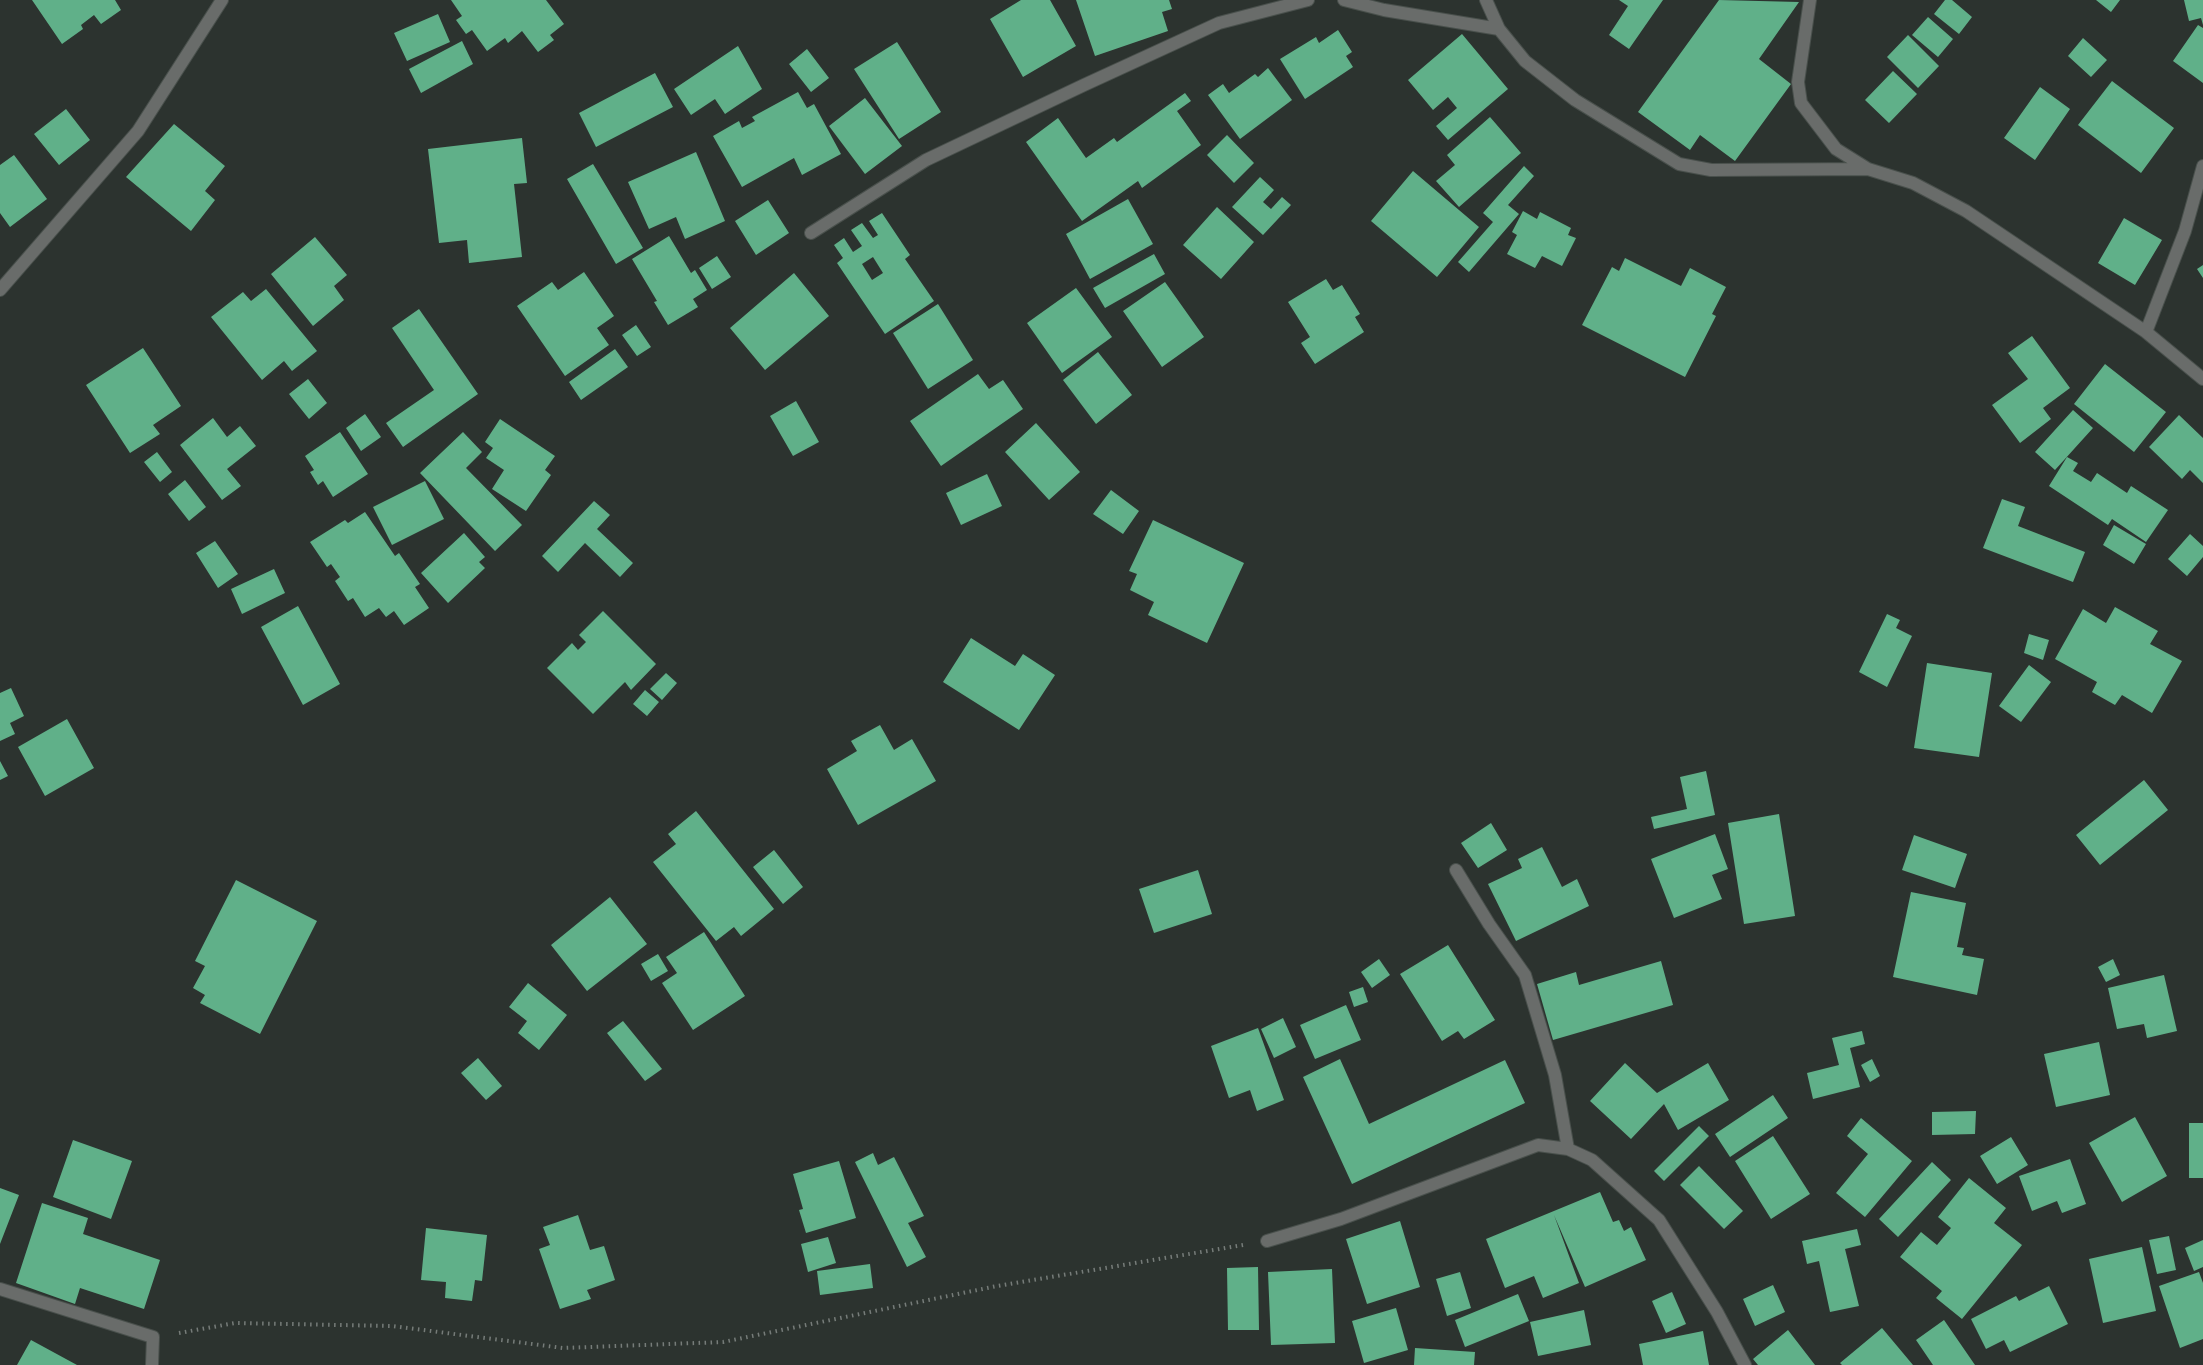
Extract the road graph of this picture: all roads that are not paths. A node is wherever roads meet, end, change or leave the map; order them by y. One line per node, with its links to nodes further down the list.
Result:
1 (222, 0): 10 (street)
2 (1308, 0): 9 (street)
3 (1344, 0): 6 (street)
4 (1486, 0): 6 (street)
5 (1810, 0): 8 (street)
6 (1499, 29): 8 (street)
7 (2203, 166): 11 (street)
8 (1868, 169): 11 (street)
9 (811, 233)
10 (0, 290)
11 (2146, 332): 12 (street)
12 (2203, 379)
13 (1456, 870): 14 (street)
14 (1568, 1149): 15 (street); 18 (street)
15 (1267, 1241)
16 (0, 1289): 17 (street)
17 (152, 1365)
18 (1744, 1365)

